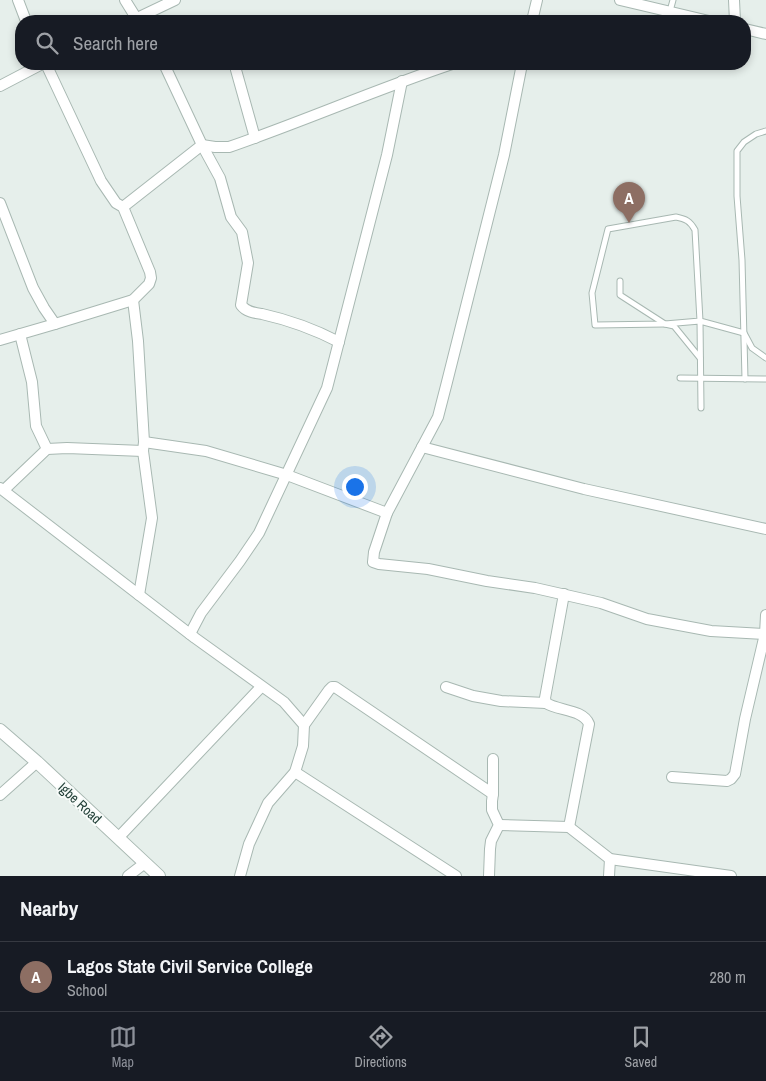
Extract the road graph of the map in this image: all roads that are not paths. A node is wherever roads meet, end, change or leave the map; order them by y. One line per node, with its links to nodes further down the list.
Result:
1 (18, 0): 9 (street)
2 (125, 0): 10 (street)
3 (175, 0): 11 (street)
4 (537, 0): 12 (street)
5 (620, 0): 8 (street)
6 (673, 0): 8 (lane)
7 (734, 0): 14 (street)
8 (670, 12): 13 (street)
9 (24, 15)
10 (132, 15)
11 (146, 15)
12 (533, 15)
13 (683, 15)
14 (735, 15)
15 (751, 30): 16 (street)
16 (766, 34)
17 (31, 70): 24 (street)
18 (49, 70): 29 (street)
19 (167, 70): 27 (street)
20 (236, 70): 26 (street)
21 (434, 70): 23 (street)
22 (521, 70): 47 (street)
23 (402, 81): 26 (street); 38 (street)
24 (0, 86)
25 (766, 131): 35 (lane)
26 (255, 138): 27 (street)
27 (202, 145): 29 (street); 38 (street)
28 (0, 203): 33 (street)
29 (123, 207): 31 (street)
30 (620, 281): 34 (lane)
31 (133, 300): 33 (street); 46 (street)
32 (700, 321): 34 (lane); 34 (lane); 35 (lane); 39 (lane)
33 (55, 324): 36 (street)
34 (666, 324): 39 (lane)
35 (744, 333): 40 (lane); 44 (lane)
36 (20, 334): 37 (street); 48 (street)
37 (0, 340)
38 (339, 342): 49 (street)
39 (700, 358): 42 (lane)
40 (766, 358)
41 (680, 378): 42 (lane)
42 (700, 378): 44 (lane); 45 (lane)
43 (766, 378): 44 (lane)
44 (745, 379)
45 (701, 408)
46 (144, 446): 48 (street); 49 (street); 54 (street)
47 (422, 447): 51 (street); 52 (street)
48 (47, 449): 50 (street)
49 (287, 475): 51 (street); 56 (street)
50 (2, 489): 54 (street)
51 (387, 513): 53 (street)
52 (766, 529)
53 (564, 594): 57 (street); 60 (street)
54 (139, 595): 56 (street)
55 (766, 616): 57 (street)
56 (190, 634): 58 (street)
57 (766, 634): 66 (street)
58 (261, 687): 61 (street); 71 (street)
59 (446, 687): 60 (street)
60 (546, 703): 70 (street)
61 (304, 725): 65 (street); 67 (street)
62 (0, 730): 64 (street, Igbe Road)
63 (493, 759): 67 (street)
64 (37, 762): 68 (street); 71 (street, Igbe Road)
65 (295, 772): 76 (street); 77 (street)
66 (672, 777)
67 (493, 794): 69 (street)
68 (0, 795)
69 (499, 825): 70 (street); 78 (street)
70 (569, 827): 72 (street)
71 (118, 838): 73 (street, Igbe Road)
72 (610, 859): 79 (street); 80 (street)
73 (145, 863): 74 (street); 75 (street, Igbe Road)
74 (128, 876)
75 (159, 876)
76 (240, 876)
77 (456, 876)
78 (489, 876)
79 (609, 876)
80 (725, 876)

